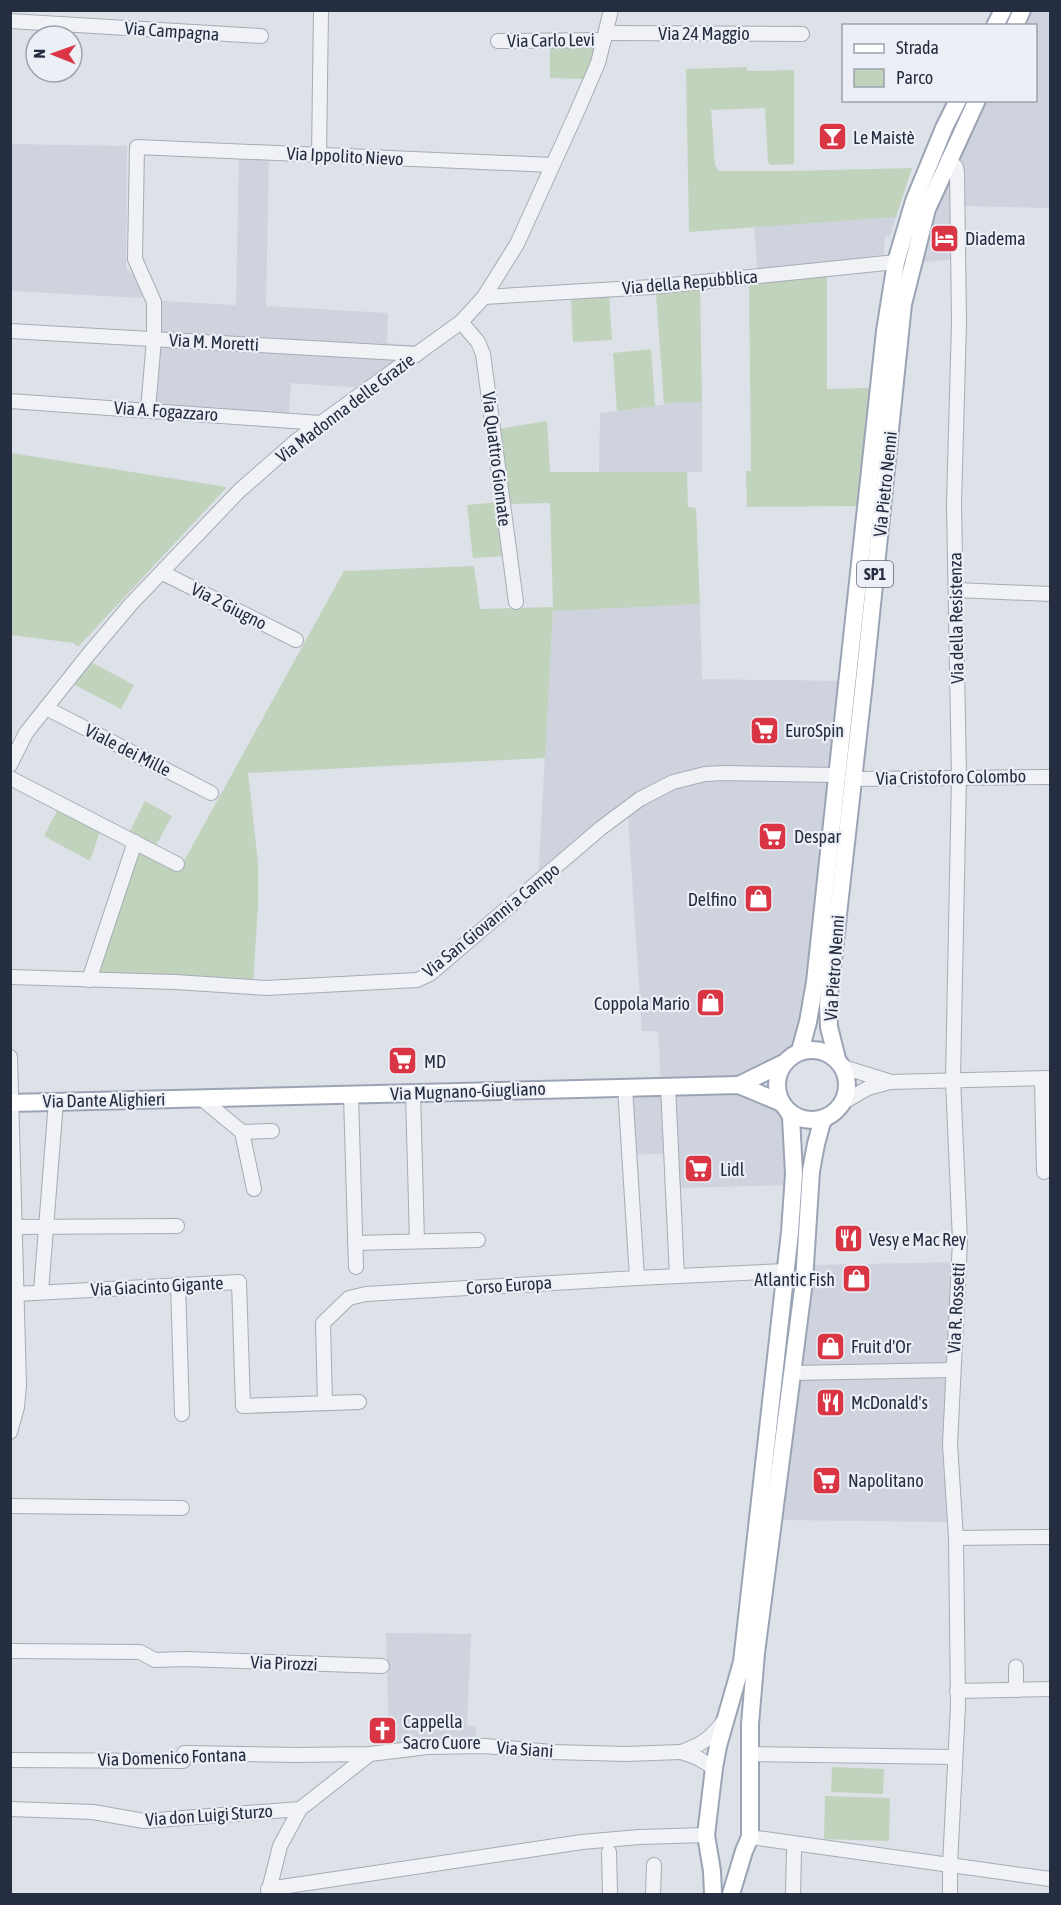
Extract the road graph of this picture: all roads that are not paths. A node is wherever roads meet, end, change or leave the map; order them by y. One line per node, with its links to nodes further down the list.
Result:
1 (321, 10): 14 (street)
2 (610, 10): 10 (street, Via Madonna delle Grazie)
3 (1003, 10): 6 (main road)
4 (1022, 10): 7 (main road)
5 (10, 21): 9 (street, Via Campagna)
6 (996, 24)
7 (1015, 24)
8 (802, 34): 10 (street, Via 24 Maggio)
9 (261, 36)
10 (605, 36): 11 (street, Via Carlo Levi); 16 (street, Via Madonna delle Grazie)
11 (498, 41)
12 (957, 102): 17 (main road, Via Pietro Nenni / SP1)
13 (976, 102): 15 (main road, Via Pietro Nenni / SP1)
14 (319, 155): 16 (street, Via Ippolito Nievo); 21 (street, Via Ippolito Nievo)
15 (948, 160): 27 (street, Via della Resistenza); 33 (main road, Via Pietro Nenni / SP1)
16 (552, 165): 18 (street, Via Madonna delle Grazie)
17 (896, 262): 18 (street, Via della Repubblica); 33 (main road, Via Pietro Nenni / SP1)
18 (484, 297): 19 (street, Via Madonna delle Grazie)
19 (461, 322): 22 (street, Via Madonna delle Grazie); 29 (street, Via Quattro Giornate)
20 (10, 331): 21 (street, Via M. Moretti)
21 (154, 339): 22 (street, Via M. Moretti); 24 (street)
22 (417, 354): 25 (street, Via Madonna delle Grazie)
23 (10, 401): 24 (street, Via A. Fogazzaro)
24 (148, 410): 25 (street, Via A. Fogazzaro)
25 (321, 423): 26 (street, Via Madonna delle Grazie)
26 (163, 573): 30 (street, Via 2 Giugno); 31 (street, Via Madonna delle Grazie)
27 (956, 590): 28 (street); 34 (street, Via della Resistenza)
28 (1050, 594)
29 (516, 602)
30 (296, 640)
31 (46, 708): 32 (street, Via Madonna delle Grazie); 37 (street, Viale dei Mille)
32 (10, 765)
33 (844, 777): 34 (street, Via Cristoforo Colombo); 41 (street, Via San Giovanni a Campo); 42 (main road, Via Pietro Nenni / SP1); 45 (main road, Via Pietro Nenni / SP1)
34 (959, 777): 35 (street, Via Cristoforo Colombo); 47 (street, Via della Resistenza)
35 (1050, 777)
36 (10, 778): 38 (street)
37 (211, 793)
38 (135, 842): 39 (street); 41 (street)
39 (177, 864)
40 (10, 977): 41 (street, Via San Giovanni a Campo)
41 (89, 980)
42 (800, 1051): 44 (main road); 45 (main road)
43 (10, 1057): 57 (street)
44 (783, 1063): 49 (main road, Via Mugnano-Giugliano); 58 (main road)
45 (840, 1063): 48 (street); 56 (main road)
46 (1046, 1078): 47 (street); 62 (street)
47 (953, 1079): 48 (street); 77 (street, Via R. Rossetti)
48 (890, 1082): 56 (street)
49 (739, 1085): 50 (main road, Via Mugnano-Giugliano); 58 (main road, Via Mugnano-Giugliano)
50 (668, 1086): 51 (main road, Via Mugnano-Giugliano); 72 (street)
51 (625, 1087): 52 (main road, Via Mugnano-Giugliano); 73 (street)
52 (413, 1093): 53 (main road, Via Mugnano-Giugliano); 68 (street)
53 (351, 1095): 54 (main road, Via Mugnano-Giugliano); 69 (street)
54 (199, 1098): 55 (main road, Via Dante Alighieri); 61 (street)
55 (56, 1101): 57 (main road, Via Dante Alighieri); 66 (street)
56 (842, 1102): 59 (main road)
57 (11, 1103): 65 (street)
58 (785, 1107): 59 (main road); 71 (main road)
59 (826, 1117): 78 (main road)
60 (272, 1131): 61 (street)
61 (242, 1132): 63 (street)
62 (1044, 1172)
63 (254, 1190)
64 (177, 1226): 66 (street)
65 (14, 1227): 66 (street); 76 (street)
66 (46, 1227): 75 (street)
67 (478, 1239): 68 (street)
68 (417, 1241): 69 (street)
69 (355, 1243): 70 (street)
70 (356, 1267)
71 (785, 1271): 72 (street, Corso Europa); 94 (main road)
72 (677, 1276): 73 (street, Corso Europa)
73 (637, 1278): 81 (street, Corso Europa)
74 (178, 1284): 75 (street, Via Giacinto Gigante); 81 (street, Via Giacinto Gigante); 82 (street)
75 (41, 1292): 76 (street, Via Giacinto Gigante)
76 (16, 1294): 79 (street)
77 (952, 1370): 78 (street); 87 (street, Via R. Rossetti)
78 (792, 1373): 97 (main road)
79 (15, 1385): 83 (street)
80 (359, 1402): 81 (street, Via Giacinto Gigante)
81 (325, 1403)
82 (182, 1414)
83 (10, 1432)
84 (10, 1506): 85 (street)
85 (182, 1508)
86 (1050, 1537): 87 (street)
87 (956, 1538): 93 (street, Via R. Rossetti)
88 (10, 1651): 89 (street, Via Pirozzi)
89 (382, 1666)
90 (1016, 1667): 92 (street)
91 (1050, 1689): 92 (street)
92 (1016, 1690): 93 (street)
93 (957, 1691): 99 (street, Via R. Rossetti)
94 (727, 1718): 95 (main road); 96 (street)
95 (720, 1742): 97 (main road); 101 (main road)
96 (681, 1752): 98 (street, Via Siani); 101 (street)
97 (750, 1752): 99 (street); 105 (main road)
98 (370, 1754): 100 (street, Via Domenico Fontana); 103 (street)
99 (954, 1757): 109 (street, Via R. Rossetti)
100 (10, 1760)
101 (714, 1767): 104 (main road)
102 (10, 1809): 103 (street, Via don Luigi Sturzo)
103 (300, 1809): 111 (street)
104 (708, 1841): 105 (main road); 111 (street); 114 (main road)
105 (747, 1844): 109 (street); 115 (main road)
106 (794, 1851): 116 (street)
107 (609, 1852): 112 (street)
108 (654, 1865): 113 (street)
109 (950, 1865): 110 (street); 117 (street, Via R. Rossetti)
110 (1050, 1879)
111 (268, 1892)
112 (610, 1894)
113 (653, 1894)
114 (713, 1894)
115 (731, 1894)
116 (793, 1894)
117 (950, 1894)

